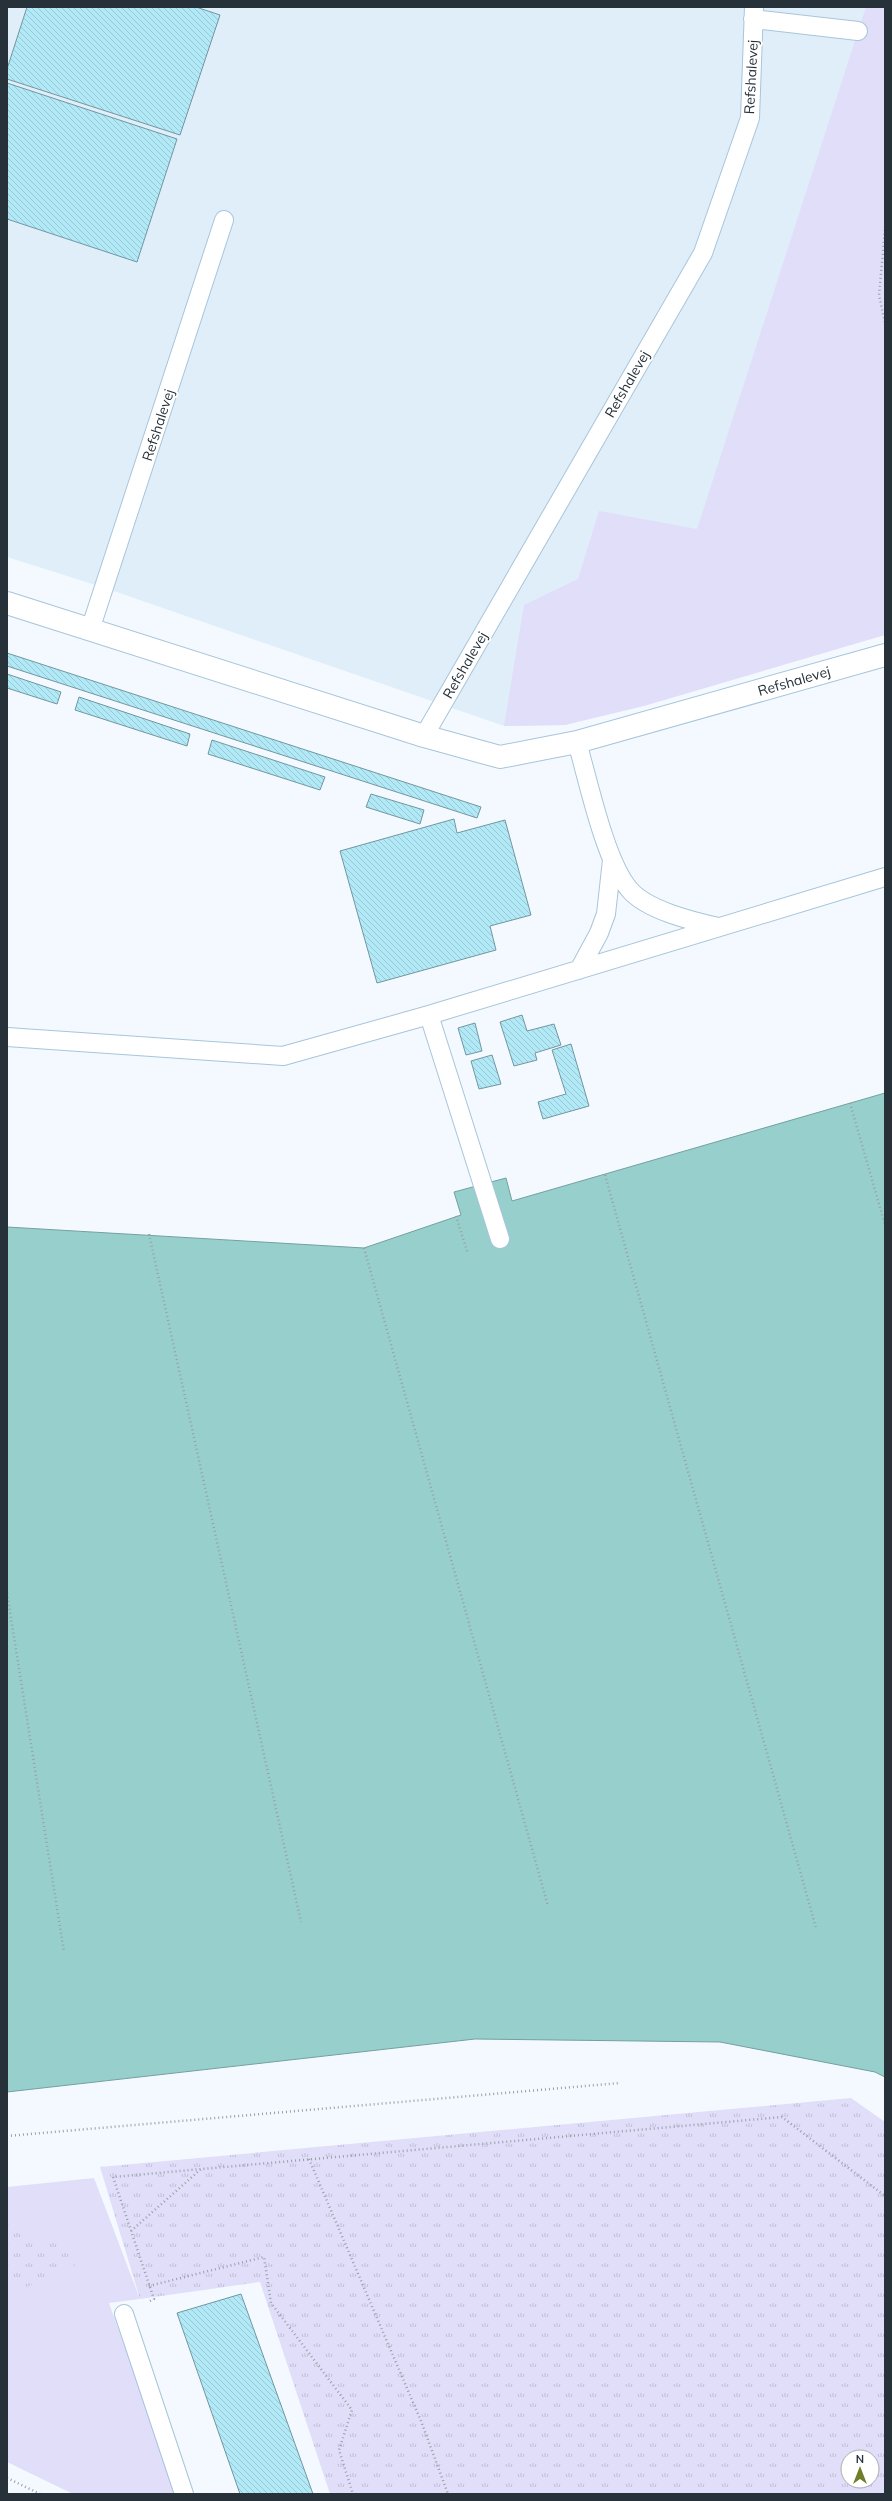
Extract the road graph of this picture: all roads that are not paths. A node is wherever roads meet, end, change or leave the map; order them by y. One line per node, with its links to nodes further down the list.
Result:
1 (754, 13): 2 (lane); 7 (lane, Refshalevej)
2 (858, 32)
3 (224, 220): 5 (lane, Refshalevej)
4 (7, 603): 5 (street, Refshalevej)
5 (90, 630): 7 (street, Refshalevej)
6 (885, 655): 8 (street, Refshalevej)
7 (424, 736): 8 (street, Refshalevej)
8 (577, 742): 9 (lane)
9 (612, 860): 11 (lane); 12 (lane)
10 (885, 877): 11 (lane)
11 (718, 927): 12 (lane)
12 (579, 970): 13 (lane)
13 (428, 1015): 14 (lane); 15 (lane)
14 (7, 1037)
15 (500, 1239)
16 (124, 2314): 17 (lane)
17 (184, 2494)

